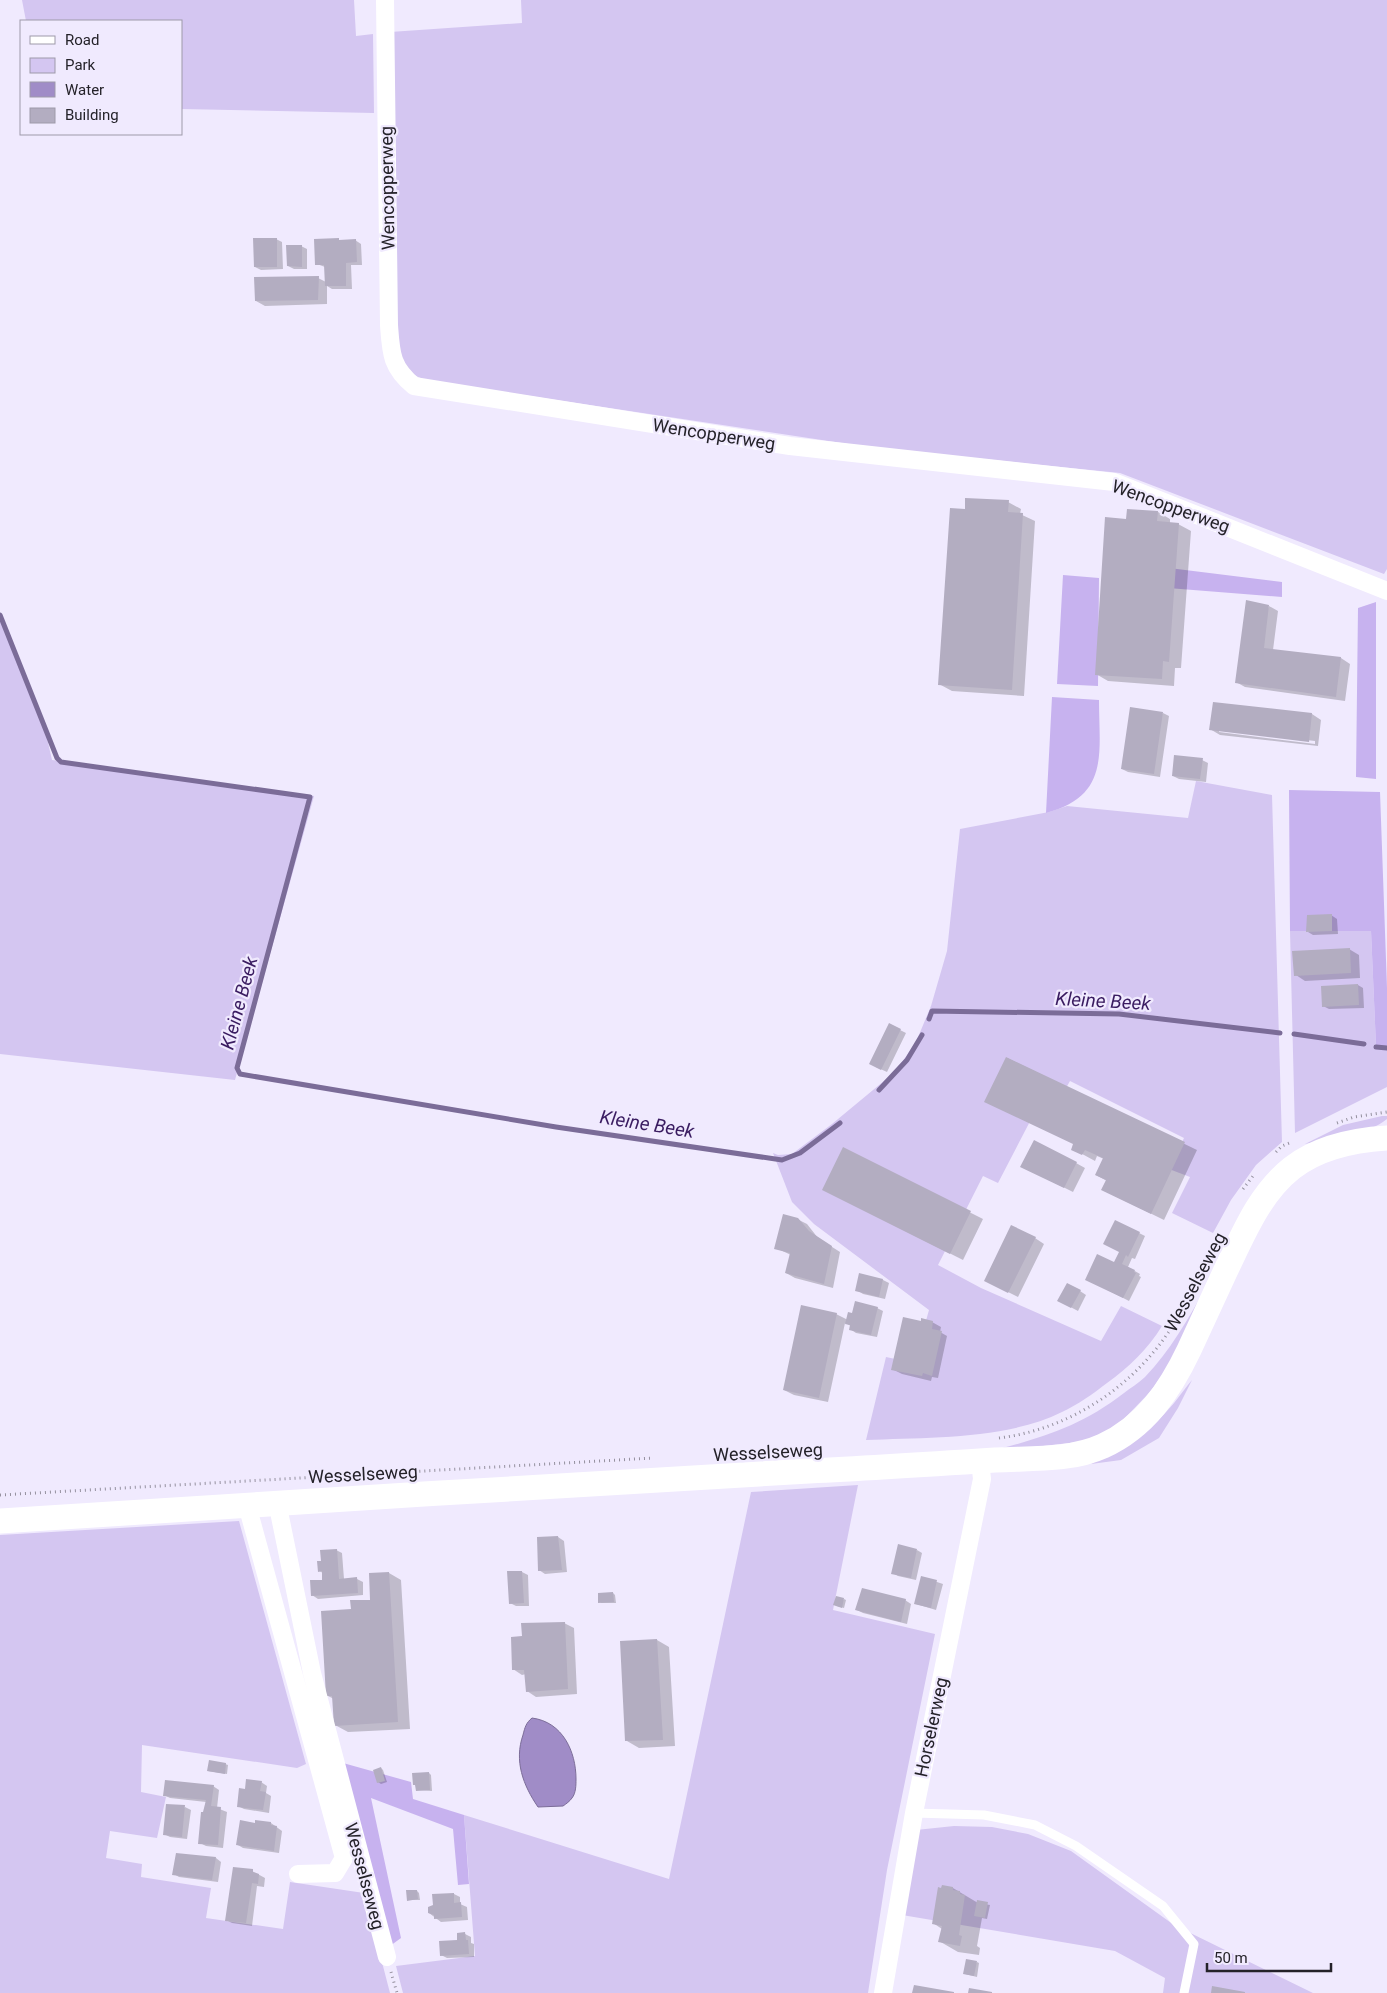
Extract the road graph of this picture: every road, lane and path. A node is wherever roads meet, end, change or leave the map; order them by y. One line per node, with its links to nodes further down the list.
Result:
1 (385, 0): 2 (street, Wencopperweg)
2 (1387, 592)
3 (1387, 1112): 4 (path)
4 (1328, 1126)
5 (1387, 1138): 13 (main road, Wesselseweg)
6 (1297, 1140): 7 (path)
7 (1270, 1158)
8 (1259, 1170): 9 (path)
9 (1242, 1192)
10 (1188, 1298): 11 (path, Wesselseweg)
11 (996, 1438)
12 (658, 1458): 14 (path, Wesselseweg)
13 (980, 1461): 15 (main road, Wesselseweg); 18 (street, Horselerweg)
14 (0, 1495)
15 (277, 1502): 16 (main road, Wesselseweg); 20 (street, Wesselseweg)
16 (247, 1505): 17 (main road, Wesselseweg); 19 (street, Wesselseweg)
17 (0, 1521)
18 (914, 1813): 22 (street, Horselerweg); 23 (lane)
19 (298, 1874)
20 (387, 1957): 21 (path)
21 (397, 1993)
22 (883, 1993)
23 (1184, 1993)

